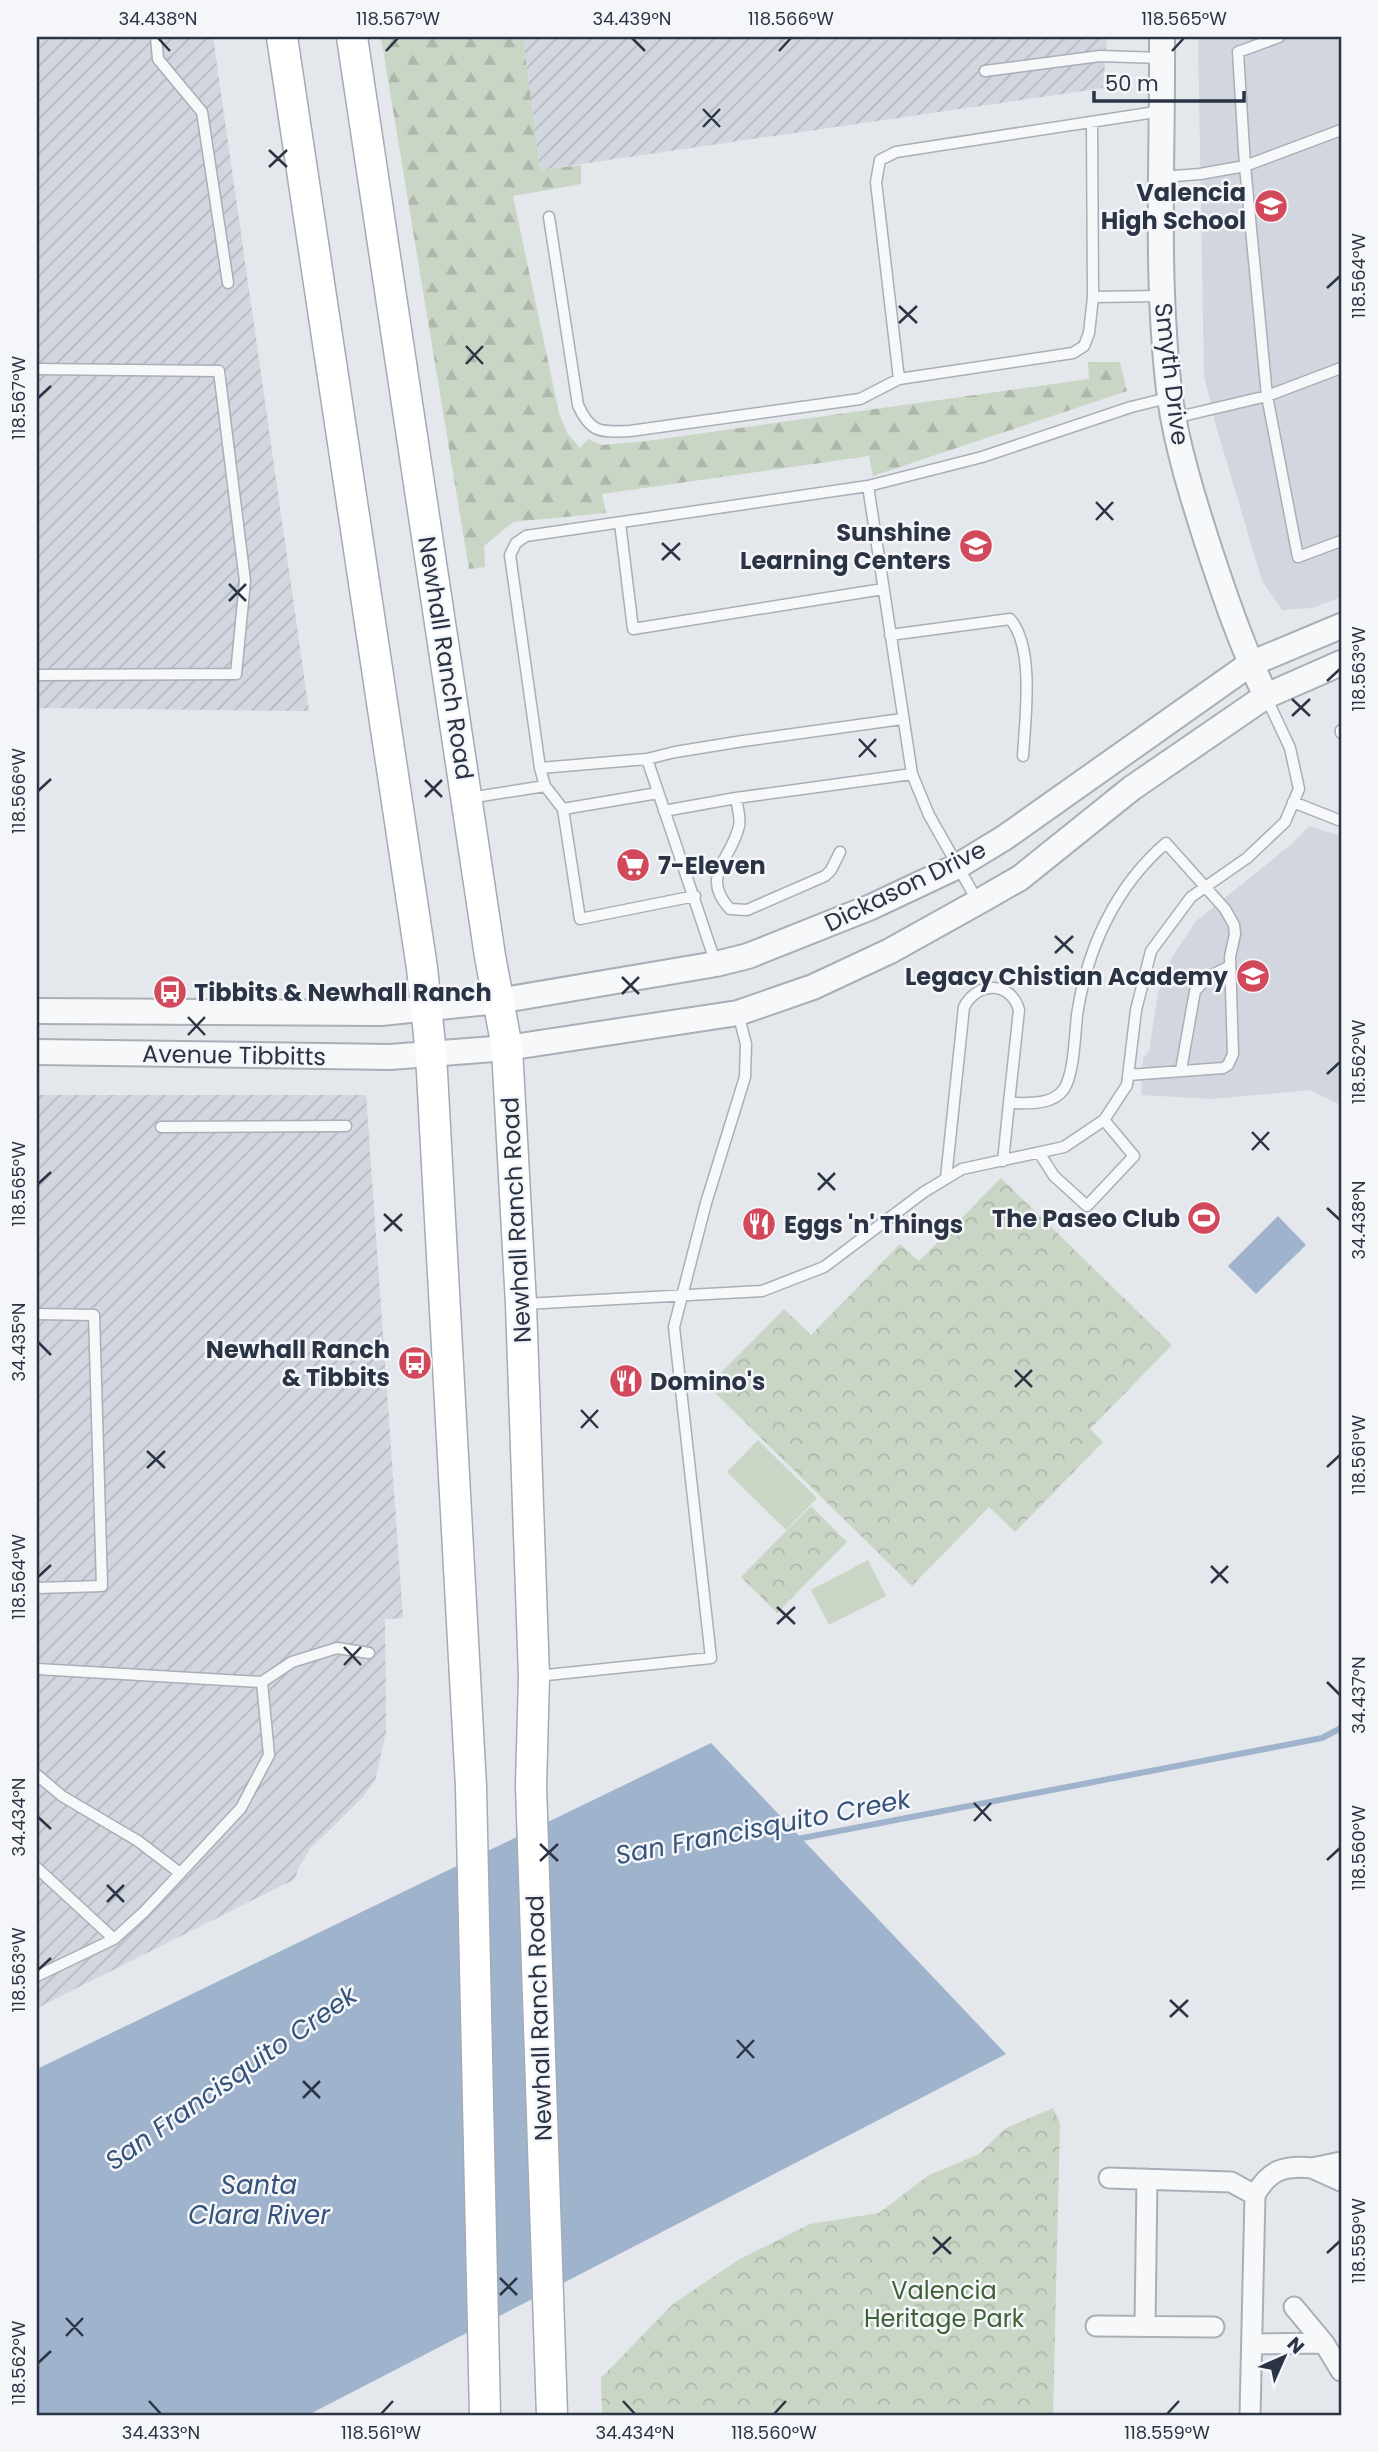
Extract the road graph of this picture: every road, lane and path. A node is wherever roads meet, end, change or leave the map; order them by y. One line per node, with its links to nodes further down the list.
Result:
1 (156, 37): 13 (lane)
2 (282, 37): 52 (main road)
3 (352, 37): 39 (main road, Newhall Ranch Road)
4 (1279, 37): 10 (lane)
5 (1162, 47): 6 (lane); 7 (street, Smyth Drive)
6 (985, 71)
7 (1163, 111): 8 (lane); 11 (street, Smyth Drive)
8 (1093, 122): 15 (lane); 18 (lane)
9 (1341, 130): 10 (lane)
10 (1245, 166): 11 (lane); 19 (lane)
11 (1162, 177): 14 (street, Smyth Drive)
12 (549, 217): 18 (lane)
13 (228, 284)
14 (1161, 296): 15 (lane); 20 (street, Smyth Drive)
15 (1093, 297): 18 (lane)
16 (1341, 368): 19 (lane)
17 (37, 369): 29 (lane)
18 (899, 379)
19 (1267, 396): 20 (lane); 23 (lane)
20 (1172, 408): 21 (lane); 28 (street, Smyth Drive)
21 (868, 486): 22 (lane); 24 (lane)
22 (620, 523): 24 (lane); 34 (lane)
23 (1341, 541)
24 (883, 589): 26 (lane)
25 (1341, 626): 28 (street, Dickason Drive)
26 (890, 635): 31 (lane); 32 (lane)
27 (1341, 663): 30 (street, Dickason Drive)
28 (1250, 664): 30 (street, Smyth Drive); 45 (street, Dickason Drive)
29 (37, 675)
30 (1266, 696): 40 (lane); 48 (street, Dickason Drive)
31 (902, 719): 33 (lane); 35 (lane)
32 (1023, 756)
33 (647, 759): 34 (lane); 37 (lane)
34 (540, 768): 36 (lane)
35 (912, 774): 38 (lane); 45 (lane)
36 (545, 786): 39 (lane); 41 (lane)
37 (658, 793): 41 (lane); 42 (lane)
38 (736, 798): 42 (lane); 44 (lane)
39 (467, 799): 51 (main road, Newhall Ranch Road)
40 (1293, 802): 43 (lane); 46 (lane)
41 (563, 809): 47 (lane)
42 (664, 811): 47 (lane)
43 (1341, 821)
44 (840, 852)
45 (958, 866): 48 (lane); 49 (street, Dickason Drive)
46 (1205, 887): 50 (lane); 59 (lane); 60 (lane)
47 (695, 897): 49 (lane)
48 (978, 902): 54 (street, Dickason Drive)
49 (716, 964): 51 (street, Dickason Drive)
50 (1230, 966): 58 (lane); 58 (lane)
51 (498, 1001): 52 (street, Avenue Tibbitts); 55 (main road, Newhall Ranch Road)
52 (426, 1009): 53 (street, Avenue Tibbitts); 57 (main road)
53 (37, 1011)
54 (738, 1013): 55 (street, Dickason Drive); 67 (lane)
55 (507, 1048): 57 (street, Avenue Tibbitts); 68 (main road, Newhall Ranch Road)
56 (37, 1052): 57 (street, Avenue Tibbitts)
57 (431, 1054): 93 (main road)
58 (1181, 1070): 59 (lane)
59 (1128, 1075): 61 (lane)
60 (1009, 1103): 65 (lane); 66 (lane)
61 (1104, 1120): 64 (lane); 64 (lane)
62 (346, 1126): 63 (lane)
63 (161, 1127)
64 (1040, 1154): 65 (lane)
65 (1003, 1161): 66 (lane)
66 (946, 1178): 67 (lane)
67 (683, 1296): 68 (lane); 73 (lane)
68 (521, 1304): 73 (main road, Newhall Ranch Road)
69 (37, 1314): 70 (lane)
70 (37, 1588)
71 (369, 1653): 74 (lane)
72 (37, 1669): 74 (lane)
73 (534, 1677): 94 (main road, Newhall Ranch Road)
74 (262, 1682): 77 (lane)
75 (37, 1775): 77 (lane)
76 (37, 1868): 78 (lane)
77 (180, 1873): 78 (lane)
78 (114, 1939): 79 (lane)
79 (37, 1976)
80 (1341, 2162): 81 (street)
81 (1312, 2168): 84 (street); 85 (street)
82 (1109, 2178): 83 (street)
83 (1147, 2179): 85 (street); 88 (street)
84 (1341, 2181)
85 (1255, 2195): 91 (street)
86 (1294, 2307): 90 (street)
87 (1096, 2326): 88 (street)
88 (1144, 2326): 89 (street)
89 (1214, 2327)
90 (1324, 2343): 91 (street); 92 (street)
91 (1252, 2344): 95 (street)
92 (1341, 2371)
93 (485, 2415)
94 (552, 2415)
95 (1250, 2415)

